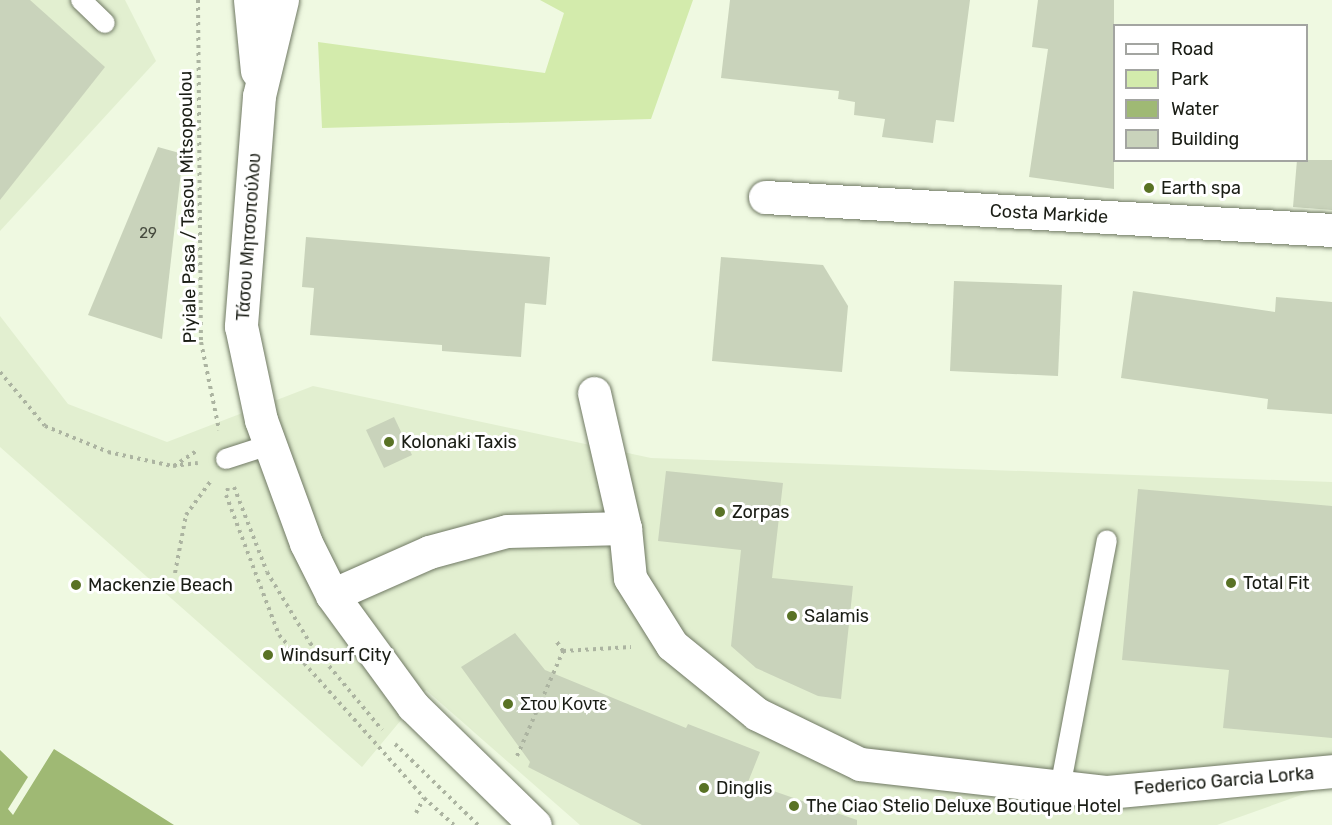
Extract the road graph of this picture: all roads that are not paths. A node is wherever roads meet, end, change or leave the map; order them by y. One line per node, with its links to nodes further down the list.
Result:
1 (81, 0): 4 (lane)
2 (250, 0): 5 (street, Τάσου Μητσοπούλου)
3 (282, 0): 5 (street, Τάσου Μητσοπούλου)
4 (105, 23)
5 (259, 96): 9 (street, Τάσου Μητσοπούλου)
6 (765, 197): 7 (street, Costa Markide)
7 (1332, 230)
8 (594, 393): 11 (street, Federico Garcia Lorka)
9 (269, 445): 10 (lane); 13 (street, Τάσου Μητσοπούλου)
10 (228, 468)
11 (625, 528): 13 (street); 15 (street, Federico Garcia Lorka)
12 (1107, 540): 15 (lane)
13 (332, 595): 16 (street, Τάσου Μητσοπούλου)
14 (1332, 771): 15 (street, Federico Garcia Lorka)
15 (1060, 788)
16 (535, 825)

